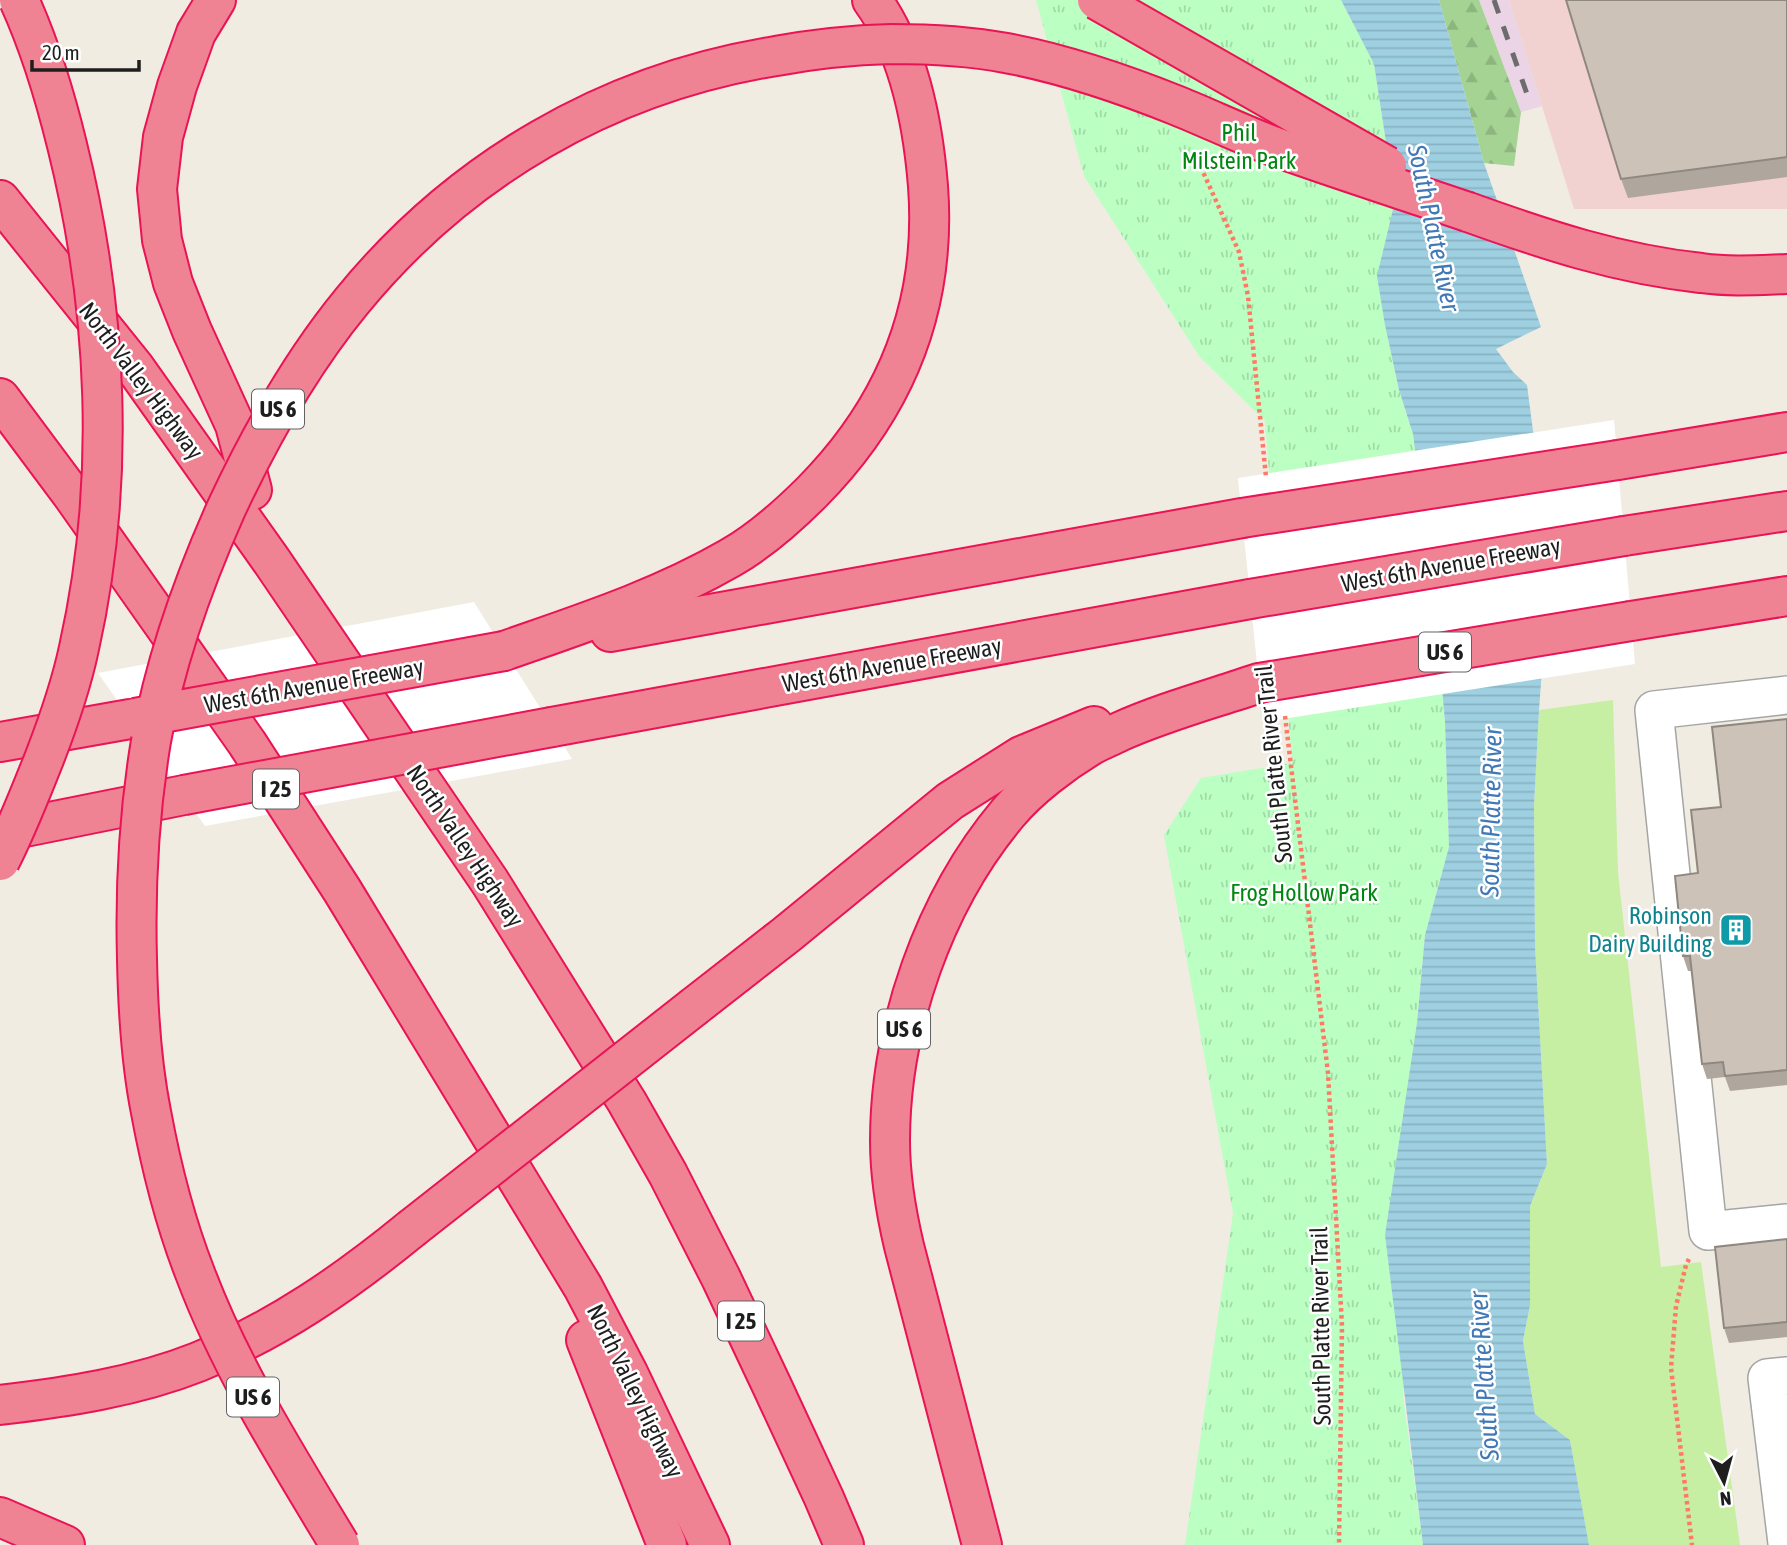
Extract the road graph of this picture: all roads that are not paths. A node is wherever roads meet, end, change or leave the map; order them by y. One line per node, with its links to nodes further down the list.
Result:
1 (19, 0): 20 (highway, bridge)
2 (216, 0): 13 (highway)
3 (872, 0): 15 (highway)
4 (1097, 0): 6 (highway, bridge)
5 (0, 200): 13 (highway, North Valley Highway / I 25)
6 (1468, 212): 7 (highway, US 6); 28 (highway, US 6, bridge)
7 (1787, 274)
8 (0, 398): 21 (highway, North Valley Highway / I 25)
9 (1787, 432): 15 (highway, West 6th Avenue Freeway, bridge)
10 (1787, 511): 12 (highway, West 6th Avenue Freeway)
11 (1787, 528): 12 (highway)
12 (1624, 536): 19 (highway, West 6th Avenue Freeway, bridge)
13 (271, 560): 31 (highway, North Valley Highway / I 25)
14 (1787, 596): 17 (highway, US 6, bridge)
15 (505, 651): 18 (highway, West 6th Avenue Freeway, bridge)
16 (1787, 695): 22 (lane)
17 (1272, 696): 24 (highway, bridge); 32 (highway, US 6)
18 (0, 742)
19 (0, 832)
20 (0, 861)
21 (528, 1195): 29 (highway); 30 (highway, North Valley Highway / I 25)
22 (1787, 1223)
23 (1787, 1376): 26 (lane)
24 (0, 1405)
25 (0, 1517): 27 (highway)
26 (1787, 1543)
27 (65, 1545)
28 (340, 1545)
29 (667, 1545)
30 (710, 1545)
31 (844, 1545)
32 (982, 1545)

